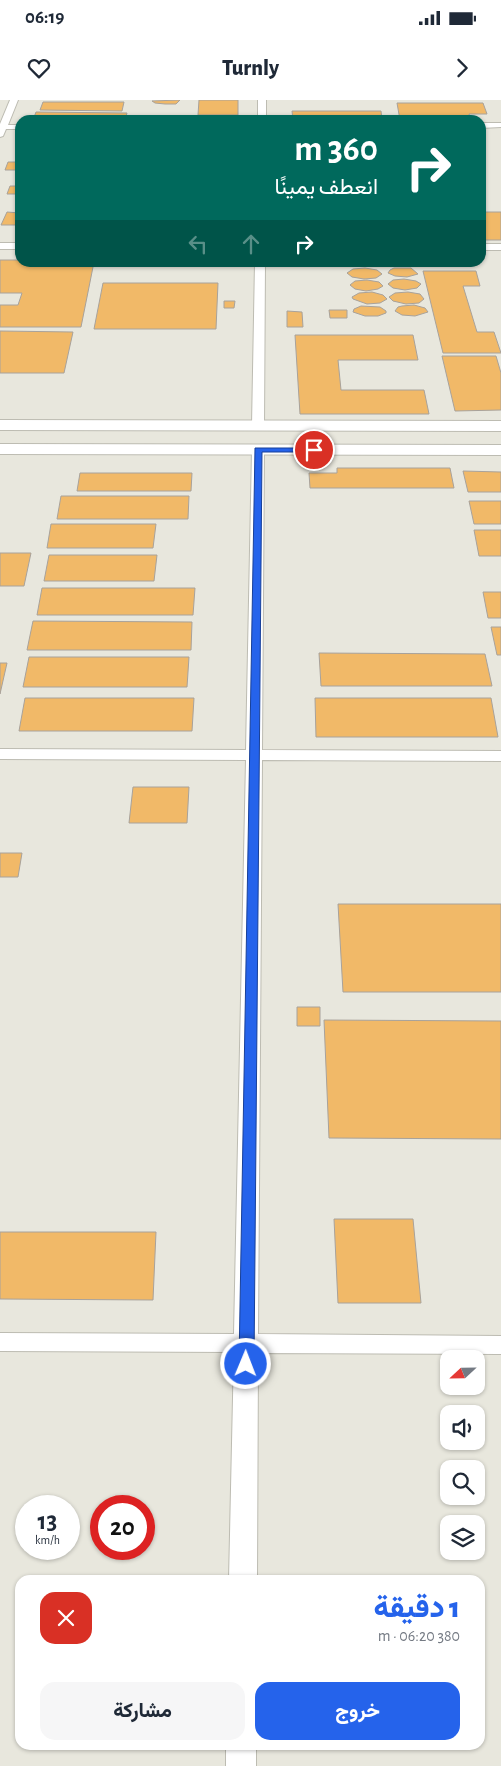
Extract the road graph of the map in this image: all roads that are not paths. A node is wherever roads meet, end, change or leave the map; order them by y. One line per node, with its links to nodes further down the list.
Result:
1 (14, 100): 7 (lane)
2 (262, 100): 3 (lane)
3 (262, 115)
4 (501, 125): 5 (lane)
5 (486, 126)
6 (15, 128): 7 (lane)
7 (1, 129)
8 (0, 246): 9 (lane)
9 (15, 246)
10 (486, 247): 11 (lane)
11 (501, 247)
12 (260, 267): 14 (lane)
13 (0, 425): 14 (street)
14 (258, 425): 15 (street)
15 (501, 426)
16 (0, 449): 17 (street)
17 (258, 450): 18 (street); 20 (lane)
18 (501, 450)
19 (0, 754): 20 (lane)
20 (254, 755): 21 (lane); 23 (lane)
21 (501, 756)
22 (0, 1342): 23 (lane)
23 (247, 1344): 24 (lane); 25 (lane)
24 (501, 1345)
25 (244, 1575)
26 (241, 1750): 27 (lane)
27 (241, 1766)

